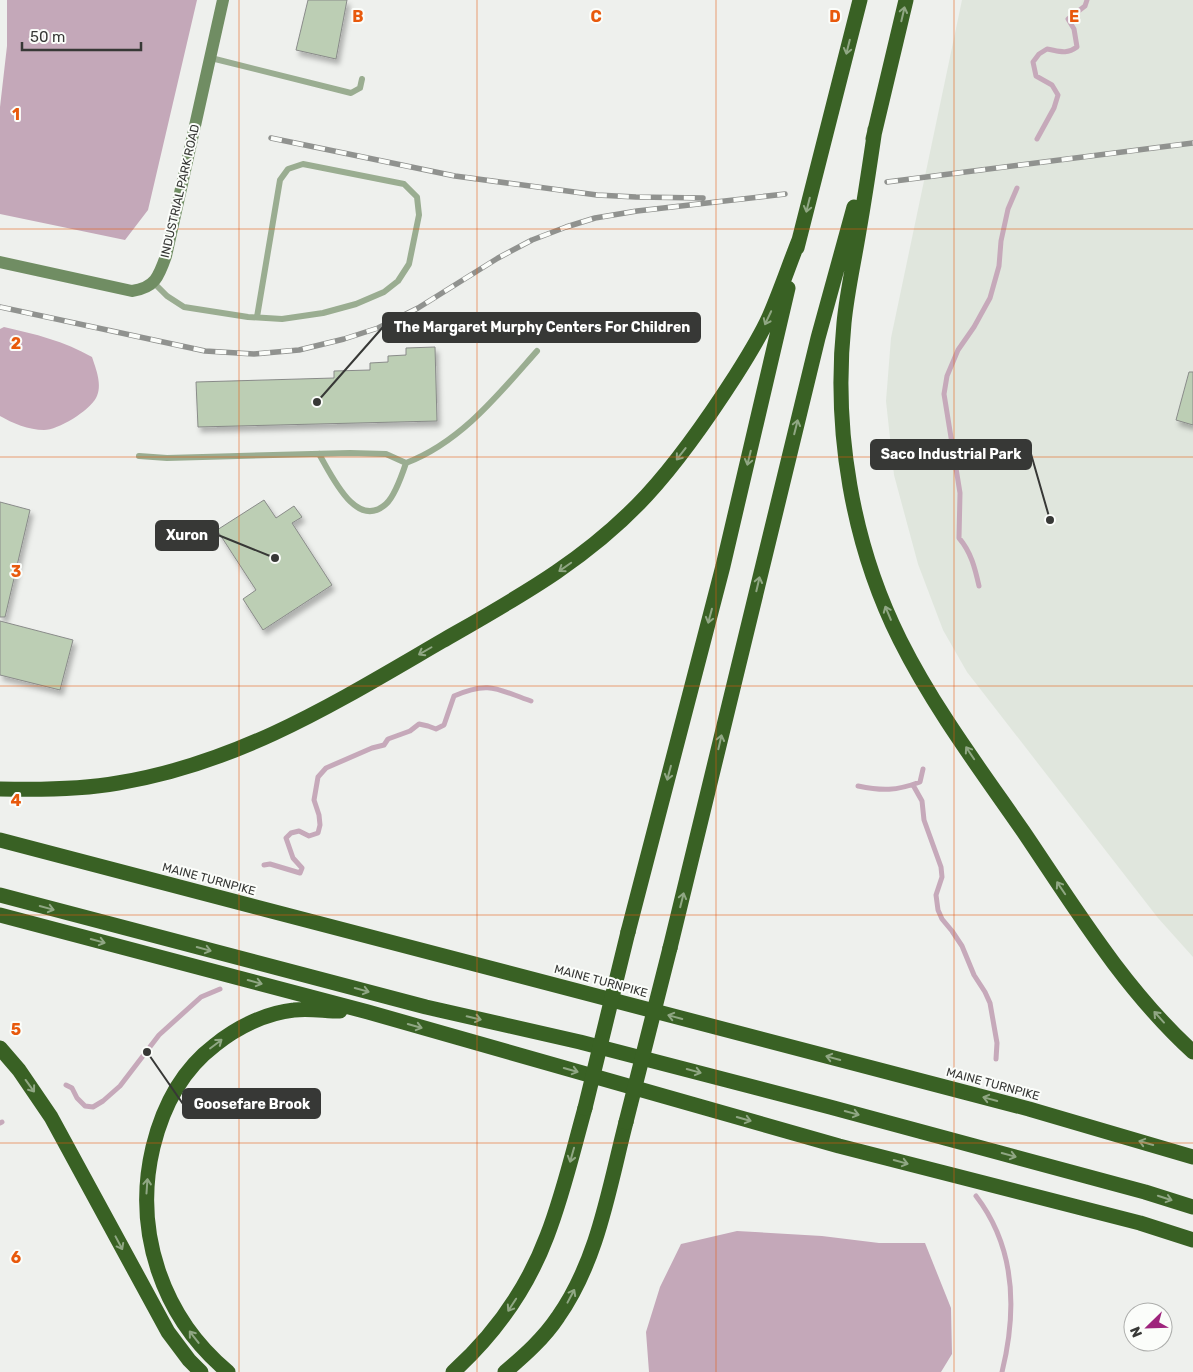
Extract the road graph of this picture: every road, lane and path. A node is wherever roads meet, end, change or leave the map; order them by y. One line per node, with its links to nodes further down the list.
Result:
1 (223, 0): 4 (street, INDUSTRIAL PARK ROAD)
2 (860, 0): 7 (highway, one-way to 7)
3 (906, 0): 6 (highway, one-way to 3)
4 (211, 58): 5 (lane); 9 (street, INDUSTRIAL PARK ROAD)
5 (362, 79)
6 (876, 129): 21 (highway, one-way to 6); 28 (highway, one-way to 6, bridge)
7 (799, 240): 15 (highway, one-way to 15); 27 (highway, one-way to 27, bridge)
8 (0, 262): 9 (street)
9 (153, 282): 10 (lane)
10 (256, 317): 10 (lane)
11 (537, 351): 14 (lane)
12 (320, 454): 13 (lane); 14 (lane); 14 (lane)
13 (139, 456)
14 (406, 463)
15 (0, 789)
16 (0, 840): 22 (highway, MAINE TURNPIKE, one-way to 16)
17 (0, 895): 23 (highway, one-way to 23)
18 (0, 915): 19 (highway, one-way to 19)
19 (368, 1012): 24 (highway, one-way to 24); 26 (highway, one-way to 19)
20 (0, 1048): 25 (highway, one-way to 25)
21 (1193, 1052)
22 (1193, 1157)
23 (1193, 1207)
24 (1193, 1240)
25 (201, 1372)
26 (228, 1372)
27 (453, 1372)
28 (505, 1372)

